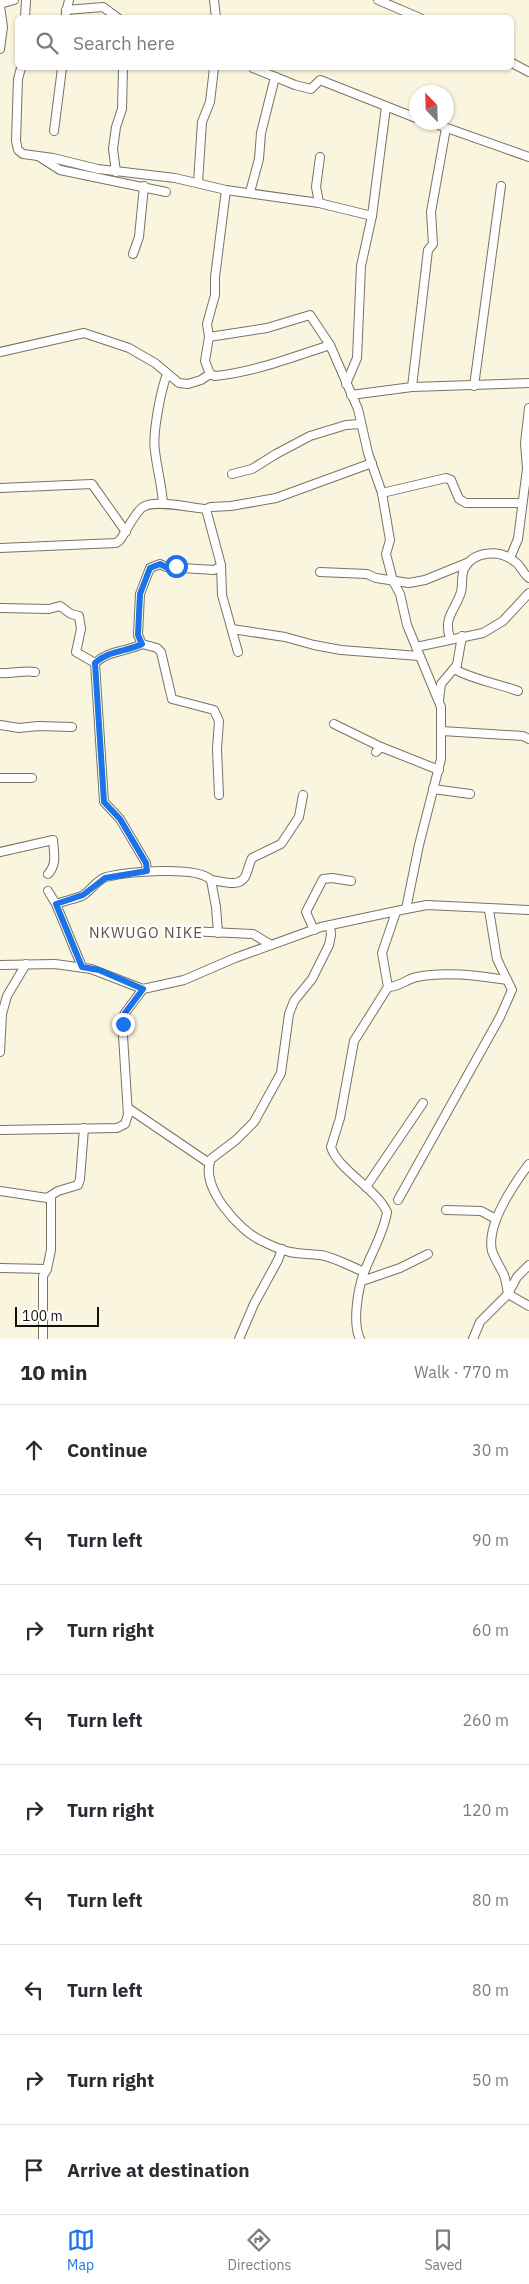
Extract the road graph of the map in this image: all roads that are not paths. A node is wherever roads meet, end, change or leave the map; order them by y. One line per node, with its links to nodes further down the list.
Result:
1 (1, 0): 8 (street)
2 (14, 0): 8 (street)
3 (69, 0): 9 (street)
4 (214, 0): 12 (street)
5 (378, 0): 7 (street)
6 (24, 1): 10 (street)
7 (386, 2): 13 (street)
8 (0, 5): 14 (street)
9 (66, 14): 11 (street)
10 (25, 15)
11 (114, 15)
12 (216, 15)
13 (414, 15)
14 (0, 49)
15 (514, 64): 21 (street)
16 (21, 70): 28 (street)
17 (62, 70): 27 (street)
18 (123, 70): 31 (street)
19 (214, 70): 32 (street)
20 (259, 70): 22 (street)
21 (529, 72)
22 (275, 77): 23 (street); 37 (street)
23 (386, 107): 24 (street); 39 (street)
24 (409, 115)
25 (446, 130): 49 (street)
26 (452, 130): 30 (street)
27 (54, 131)
28 (38, 156): 31 (street); 33 (street)
29 (320, 157): 38 (street)
30 (529, 157)
31 (116, 172): 32 (street)
32 (198, 182): 35 (street)
33 (144, 186): 36 (street); 40 (street)
34 (501, 186): 48 (street)
35 (226, 190): 37 (street); 41 (street)
36 (166, 192)
37 (250, 192): 38 (street)
38 (319, 203): 39 (street)
39 (372, 216): 47 (street)
40 (133, 254)
41 (209, 337): 42 (street); 45 (street)
42 (330, 345): 45 (street); 47 (street)
43 (0, 352): 44 (street)
44 (167, 374): 45 (street); 57 (street)
45 (210, 374)
46 (529, 383): 48 (street)
47 (346, 384): 50 (street)
48 (474, 386): 49 (street)
49 (412, 387): 50 (street)
50 (351, 395): 52 (street)
51 (529, 408): 58 (street)
52 (360, 424): 53 (street); 54 (street)
53 (372, 463): 56 (street); 59 (street)
54 (232, 474)
55 (0, 488): 60 (street)
56 (382, 493): 58 (street); 67 (street)
57 (164, 504): 59 (street); 60 (street)
58 (522, 504): 62 (street)
59 (206, 509): 64 (street)
60 (126, 532): 61 (street)
61 (0, 548)
62 (510, 558): 63 (street); 66 (street)
63 (468, 563): 67 (street); 72 (street)
64 (220, 567): 70 (street); 73 (street)
65 (320, 572): 67 (street)
66 (529, 578)
67 (393, 581): 74 (street)
68 (529, 593): 71 (street)
69 (0, 608): 77 (street)
70 (232, 629): 75 (street); 76 (street)
71 (462, 636): 72 (street); 78 (street)
72 (450, 638): 74 (street)
73 (142, 644): 77 (street); 93 (street)
74 (416, 647): 76 (street)
75 (238, 652)
76 (419, 656): 82 (street)
77 (95, 663): 96 (street)
78 (454, 669): 81 (street); 82 (street)
79 (35, 672): 80 (street)
80 (0, 673)
81 (518, 691)
82 (439, 700): 86 (street)
83 (334, 724): 88 (street)
84 (0, 725): 85 (street)
85 (72, 726)
86 (442, 730): 87 (street); 88 (street)
87 (529, 739)
88 (439, 770): 91 (street)
89 (0, 778): 90 (street)
90 (32, 778)
91 (434, 790): 92 (street); 102 (street)
92 (470, 794)
93 (219, 795)
94 (303, 795): 98 (street)
95 (0, 852): 97 (street)
96 (147, 871): 98 (street); 101 (street)
97 (48, 874)
98 (212, 880): 109 (street)
99 (351, 881): 107 (street)
100 (48, 891): 101 (street)
101 (56, 904): 113 (street)
102 (406, 909): 103 (street); 105 (street)
103 (489, 910): 104 (street); 114 (street)
104 (529, 910)
105 (396, 912): 106 (street); 115 (street)
106 (330, 925): 107 (street); 122 (street)
107 (314, 930): 110 (street)
108 (188, 932): 109 (street)
109 (218, 933): 110 (street)
110 (271, 945): 116 (street)
111 (26, 964): 112 (street); 113 (street); 117 (street)
112 (0, 965)
113 (82, 967): 116 (street)
114 (507, 980): 115 (street); 127 (street)
115 (388, 986): 124 (street)
116 (143, 989): 119 (street)
117 (0, 1052)
118 (423, 1103): 124 (street)
119 (128, 1108): 120 (street); 122 (street)
120 (84, 1128): 121 (street); 126 (street)
121 (0, 1130)
122 (209, 1163): 130 (street)
123 (529, 1164): 129 (street)
124 (366, 1187): 135 (street)
125 (0, 1191): 126 (street)
126 (51, 1197): 134 (street)
127 (398, 1200)
128 (446, 1210): 129 (street)
129 (496, 1219): 137 (street)
130 (282, 1249): 135 (street); 140 (street)
131 (428, 1254): 136 (street)
132 (529, 1265): 137 (street)
133 (0, 1268): 134 (street)
134 (47, 1269): 139 (street)
135 (364, 1272): 136 (street)
136 (362, 1281): 141 (street)
137 (508, 1294): 138 (street); 142 (street)
138 (529, 1306)
139 (43, 1339)
140 (239, 1339)
141 (360, 1339)
142 (473, 1339)

